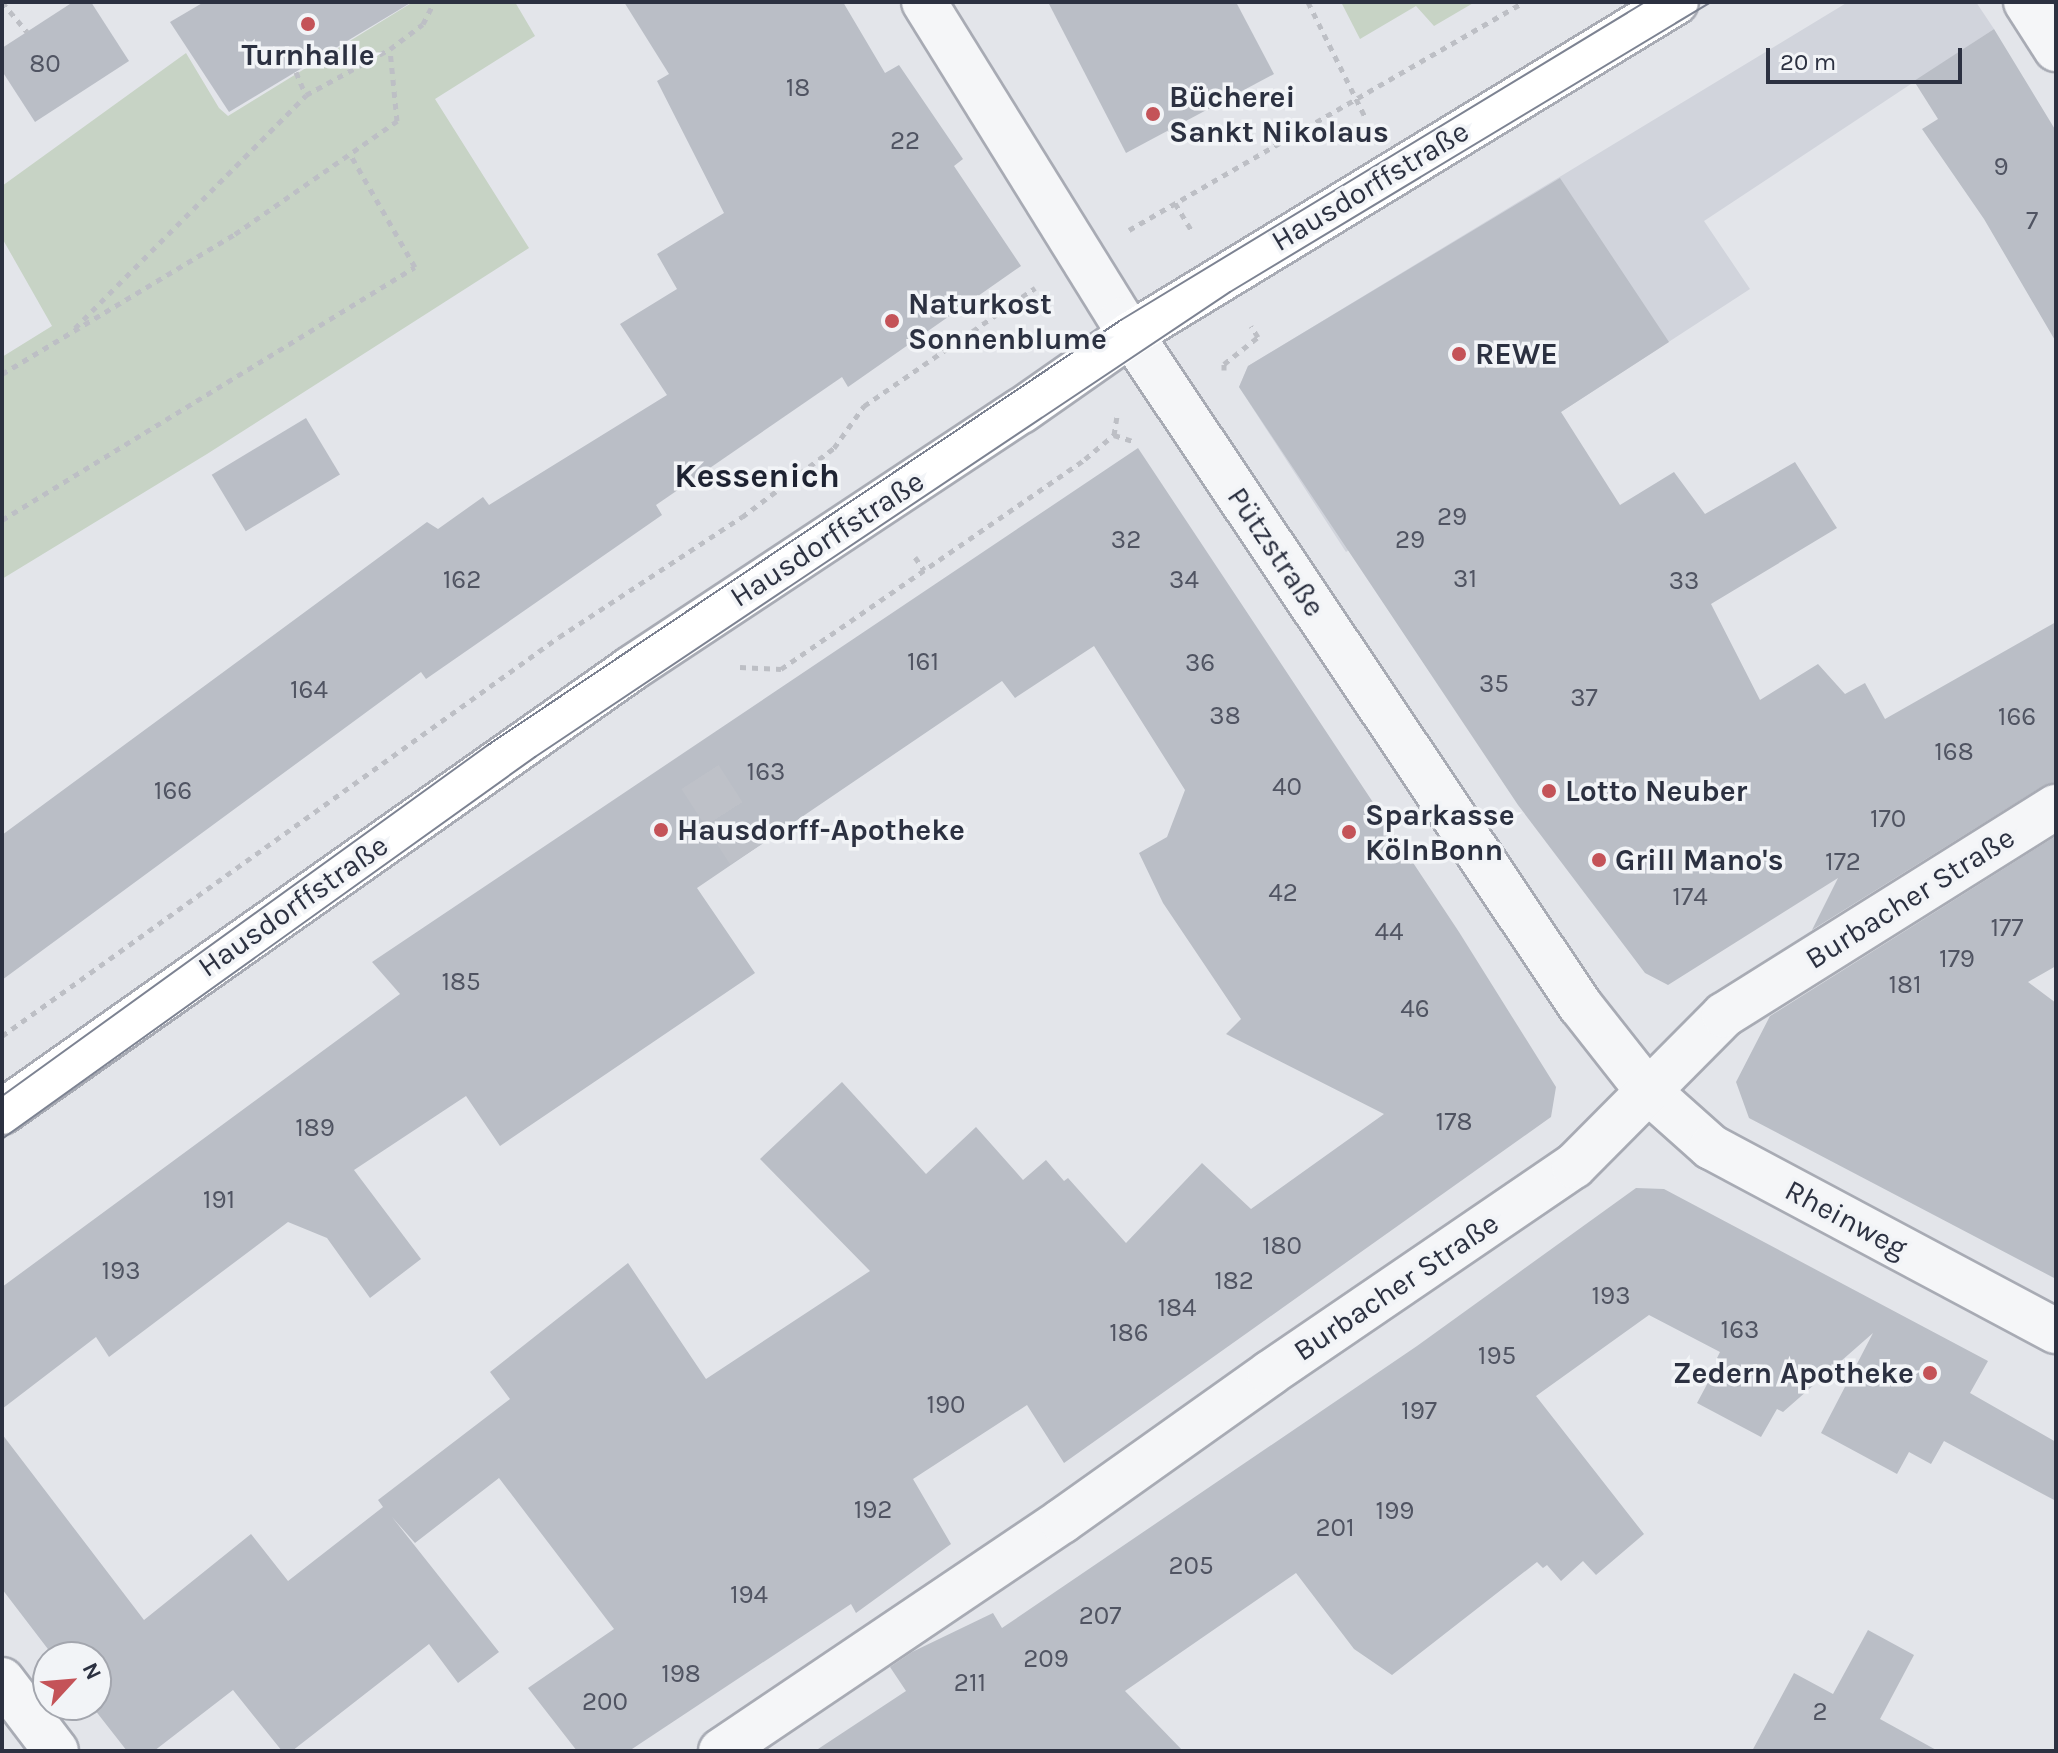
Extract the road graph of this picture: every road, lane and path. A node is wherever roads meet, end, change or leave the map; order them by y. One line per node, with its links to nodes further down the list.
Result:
1 (2, 2): 8 (path)
2 (434, 2): 9 (path)
3 (924, 2): 20 (street, Pützstraße)
4 (1308, 2): 13 (path)
5 (1524, 2): 13 (path)
6 (1676, 2): 20 (main road, Hausdorffstraße)
7 (2026, 2): 10 (street)
8 (27, 32)
9 (390, 49): 12 (path); 15 (path)
10 (2056, 49)
11 (296, 72): 12 (path)
12 (306, 95): 19 (path)
13 (1356, 98): 14 (path); 16 (path)
14 (1365, 117)
15 (350, 154): 19 (path); 24 (path)
16 (1118, 236)
17 (1046, 281): 29 (path)
18 (1248, 321): 22 (path)
19 (68, 334): 21 (path)
20 (1131, 334): 30 (street, Pützstraße); 31 (main road, Hausdorffstraße)
21 (2, 374)
22 (1225, 378)
23 (1114, 435): 26 (path)
24 (2, 520)
25 (915, 557): 26 (path)
26 (924, 570): 27 (path)
27 (781, 669)
28 (2056, 807): 30 (street, Burbacher Straße)
29 (2, 1036)
30 (1647, 1090): 32 (street, Rheinweg); 35 (street, Burbacher Straße)
31 (2, 1112)
32 (2056, 1331)
33 (2, 1680): 34 (street)
34 (56, 1751)
35 (721, 1751)

